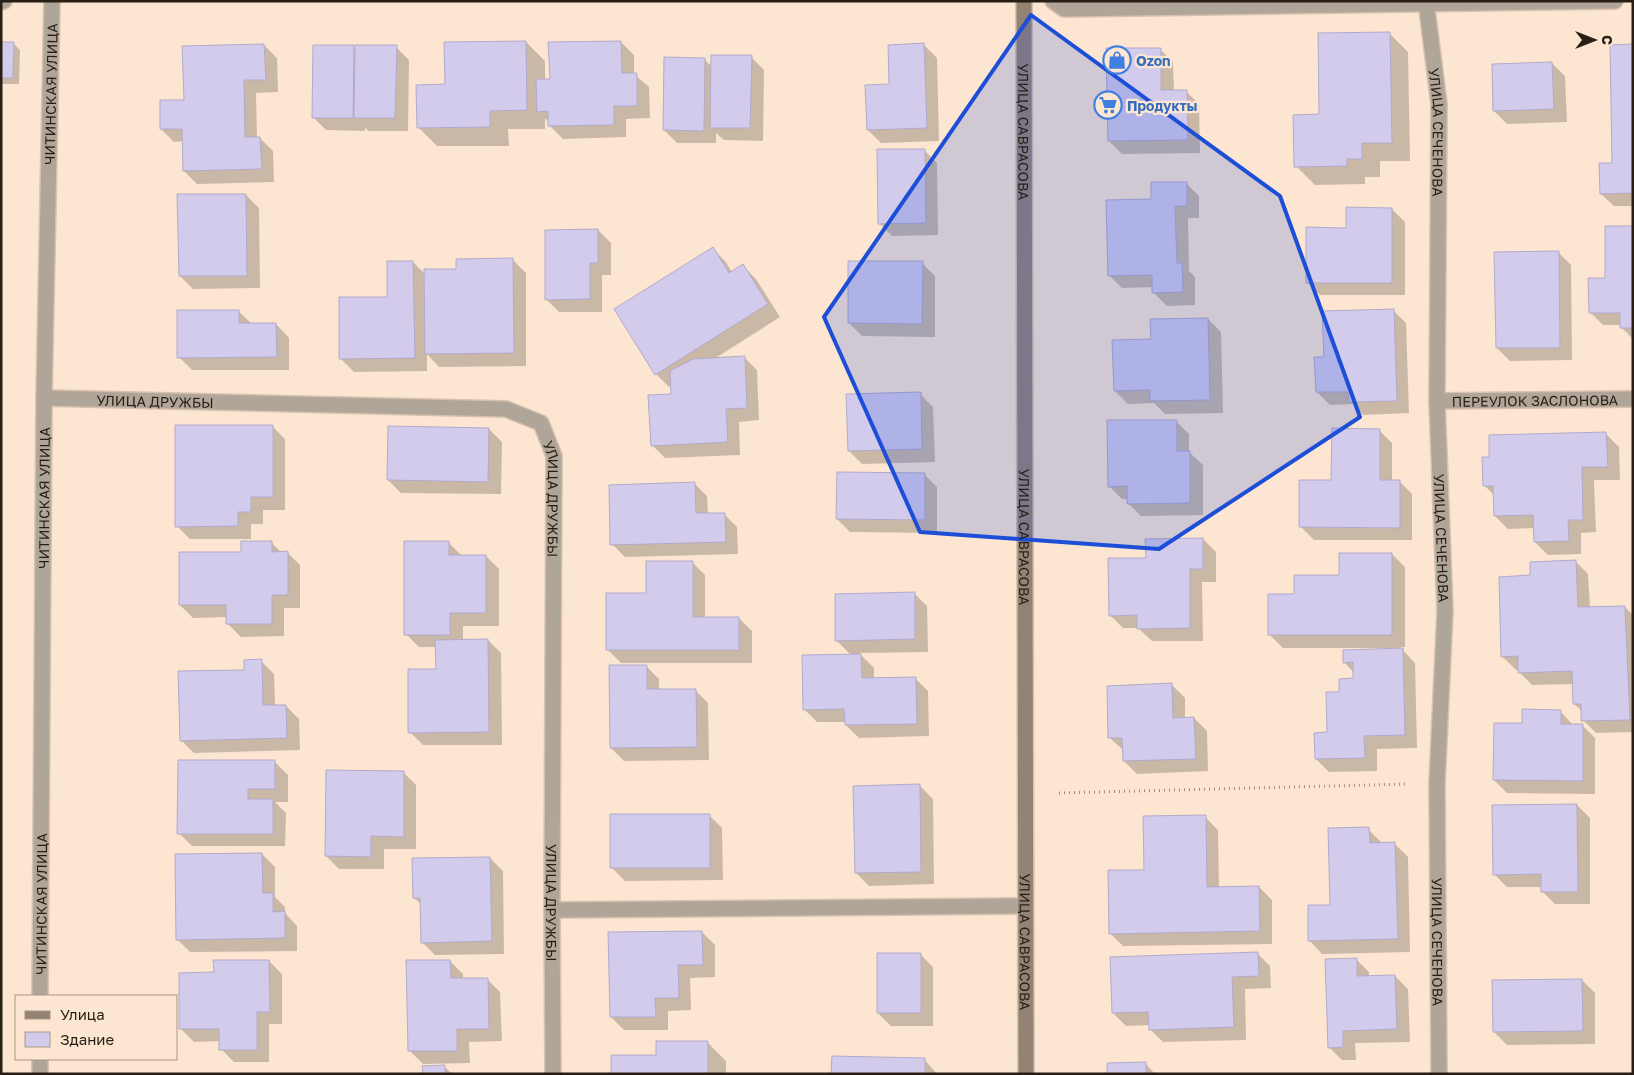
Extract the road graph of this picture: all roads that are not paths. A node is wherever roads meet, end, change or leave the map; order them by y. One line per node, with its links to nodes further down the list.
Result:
1 (52, 1): 6 (street, ЧИТИНСКАЯ УЛИЦА)
2 (1024, 1): 9 (street, УЛИЦА САВРАСОВА)
3 (1053, 1): 5 (street)
4 (1615, 1): 5 (street)
5 (1426, 3): 8 (street, УЛИЦА СЕЧЕНОВА)
6 (44, 398): 10 (street, УЛИЦА ДРУЖБЫ); 11 (street, ЧИТИНСКАЯ УЛИЦА)
7 (1633, 398): 8 (street, ПЕРЕУЛОК ЗАСЛОНОВА)
8 (1437, 400): 16 (street, УЛИЦА СЕЧЕНОВА)
9 (1025, 906): 10 (street); 15 (street, УЛИЦА САВРАСОВА)
10 (552, 910): 14 (street, УЛИЦА ДРУЖБЫ)
11 (40, 995)
12 (40, 1060): 13 (street)
13 (40, 1074)
14 (553, 1074)
15 (1026, 1074)
16 (1439, 1074)

